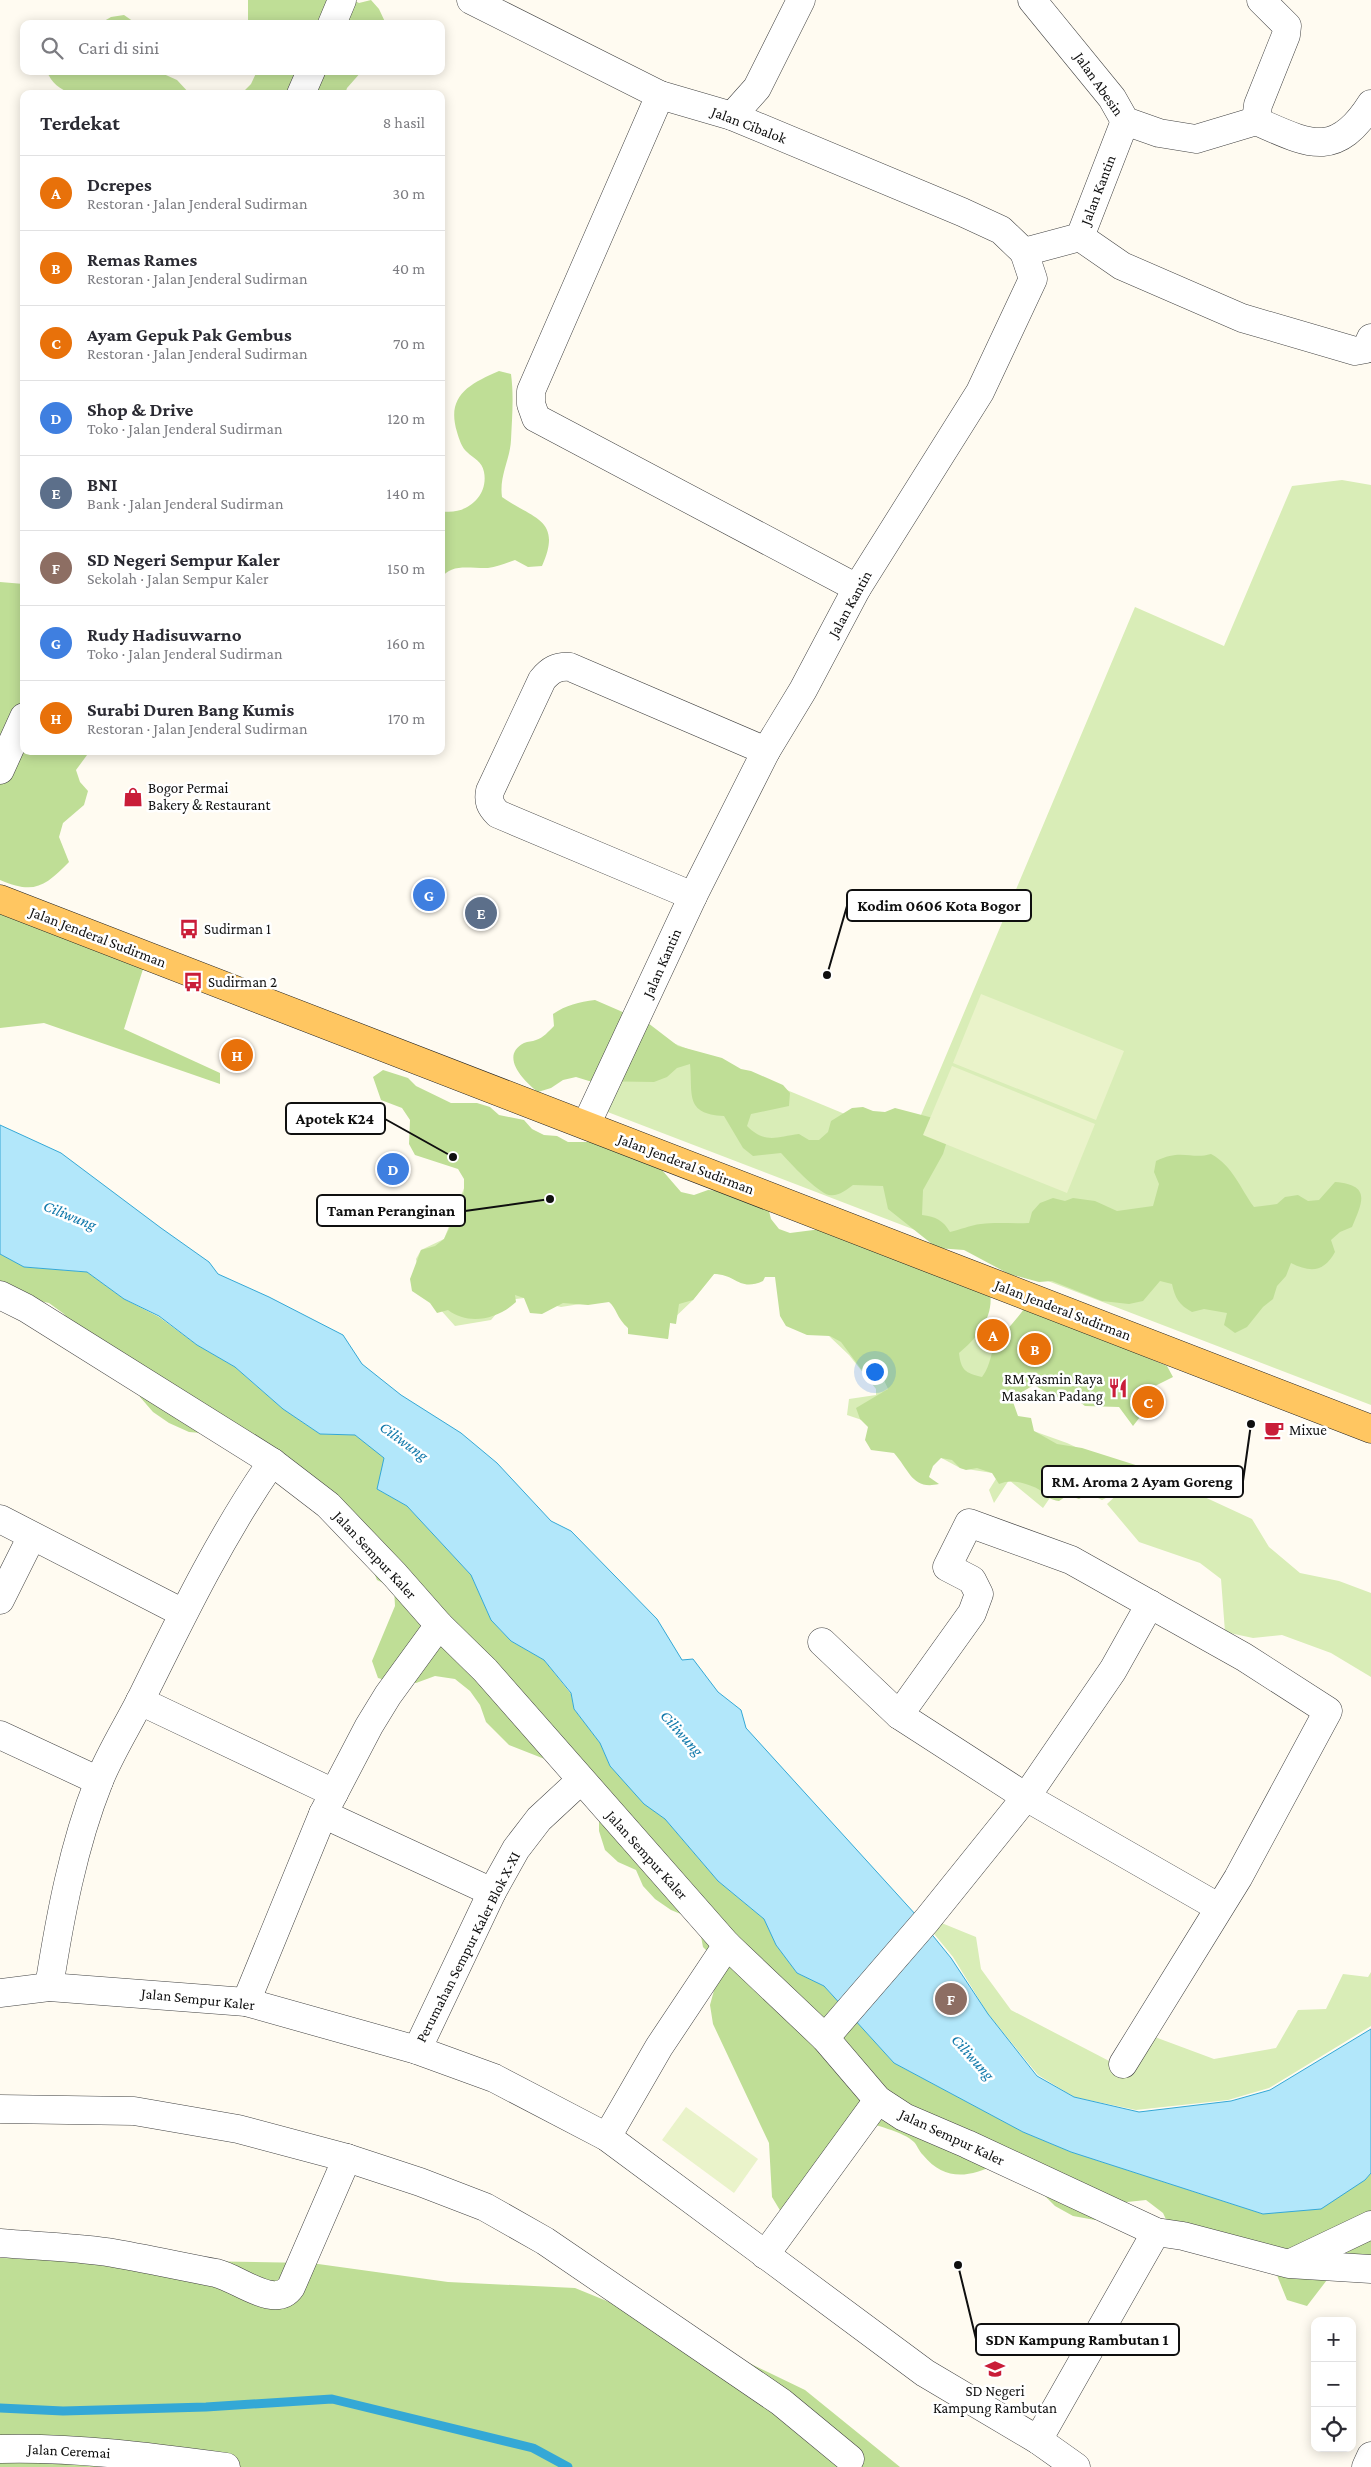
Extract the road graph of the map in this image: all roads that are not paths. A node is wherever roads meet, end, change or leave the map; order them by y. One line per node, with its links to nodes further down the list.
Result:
1 (342, 0): 6 (street)
2 (471, 0): 9 (street, Jalan Cibalok)
3 (801, 0): 11 (street)
4 (1032, 0): 13 (street, Jalan Abesin)
5 (1261, 0): 12 (street)
6 (334, 20)
7 (309, 75): 8 (street)
8 (303, 90)
9 (660, 95): 11 (street, Jalan Cibalok); 17 (street)
10 (1371, 104): 12 (street)
11 (732, 116): 15 (street, Jalan Cibalok)
12 (1256, 120): 13 (street, Jalan Abesin)
13 (1125, 121): 14 (street, Jalan Kantin)
14 (1080, 237): 15 (street, Jalan Kantin); 16 (street)
15 (1024, 252): 17 (street, Jalan Kantin)
16 (1371, 338)
17 (857, 588): 19 (street, Jalan Kantin)
18 (20, 726): 20 (street)
19 (766, 750): 21 (street, Jalan Kantin); 21 (street)
20 (0, 770)
21 (692, 896): 23 (street, Jalan Kantin)
22 (0, 899): 23 (main road, Jalan Jenderal Sudirman)
23 (586, 1125): 25 (main road, Jalan Jenderal Sudirman)
24 (0, 1295): 26 (street, Jalan Sempur Kaler)
25 (1371, 1429)
26 (272, 1462): 31 (street); 32 (street, Jalan Sempur Kaler)
27 (0, 1519): 28 (street)
28 (32, 1536): 29 (street); 31 (street)
29 (0, 1600)
30 (1150, 1604): 35 (street); 39 (street); 42 (street)
31 (183, 1614): 34 (street)
32 (438, 1625): 37 (street, Jalan Sempur Kaler); 40 (street)
33 (822, 1642): 35 (street)
34 (140, 1701): 38 (street); 40 (street)
35 (899, 1715): 39 (street)
36 (0, 1735): 38 (street)
37 (581, 1780): 41 (street, Perumahan Sempur Kaler Blok X-XI); 43 (street, Jalan Sempur Kaler)
38 (99, 1781): 44 (street)
39 (1026, 1798): 42 (street); 47 (street)
40 (329, 1803): 41 (street); 46 (street)
41 (492, 1892): 48 (street, Perumahan Sempur Kaler Blok X-XI)
42 (1218, 1907): 49 (street)
43 (727, 1945): 47 (street, Jalan Sempur Kaler); 52 (street)
44 (48, 1986): 45 (street, Jalan Sempur Kaler); 46 (street, Jalan Sempur Kaler)
45 (0, 1993)
46 (246, 2002): 48 (street, Jalan Sempur Kaler)
47 (833, 2028): 50 (street, Jalan Sempur Kaler)
48 (417, 2050): 52 (street, Jalan Sempur Kaler)
49 (1123, 2064)
50 (878, 2100): 55 (street, Jalan Sempur Kaler); 57 (street)
51 (0, 2109): 53 (street)
52 (607, 2137): 57 (street, Jalan Sempur Kaler)
53 (347, 2158): 56 (street); 63 (street)
54 (1371, 2225): 58 (street)
55 (1156, 2232): 58 (street, Jalan Sempur Kaler); 61 (street)
56 (0, 2243)
57 (765, 2255): 61 (street, Jalan Sempur Kaler)
58 (1289, 2264): 59 (street, Jalan Sempur Kaler)
59 (1371, 2269)
60 (0, 2449): 64 (street, Jalan Ceremai)
61 (1053, 2456)
62 (1371, 2456): 65 (street)
63 (850, 2459)
64 (226, 2467)
65 (1366, 2467)

